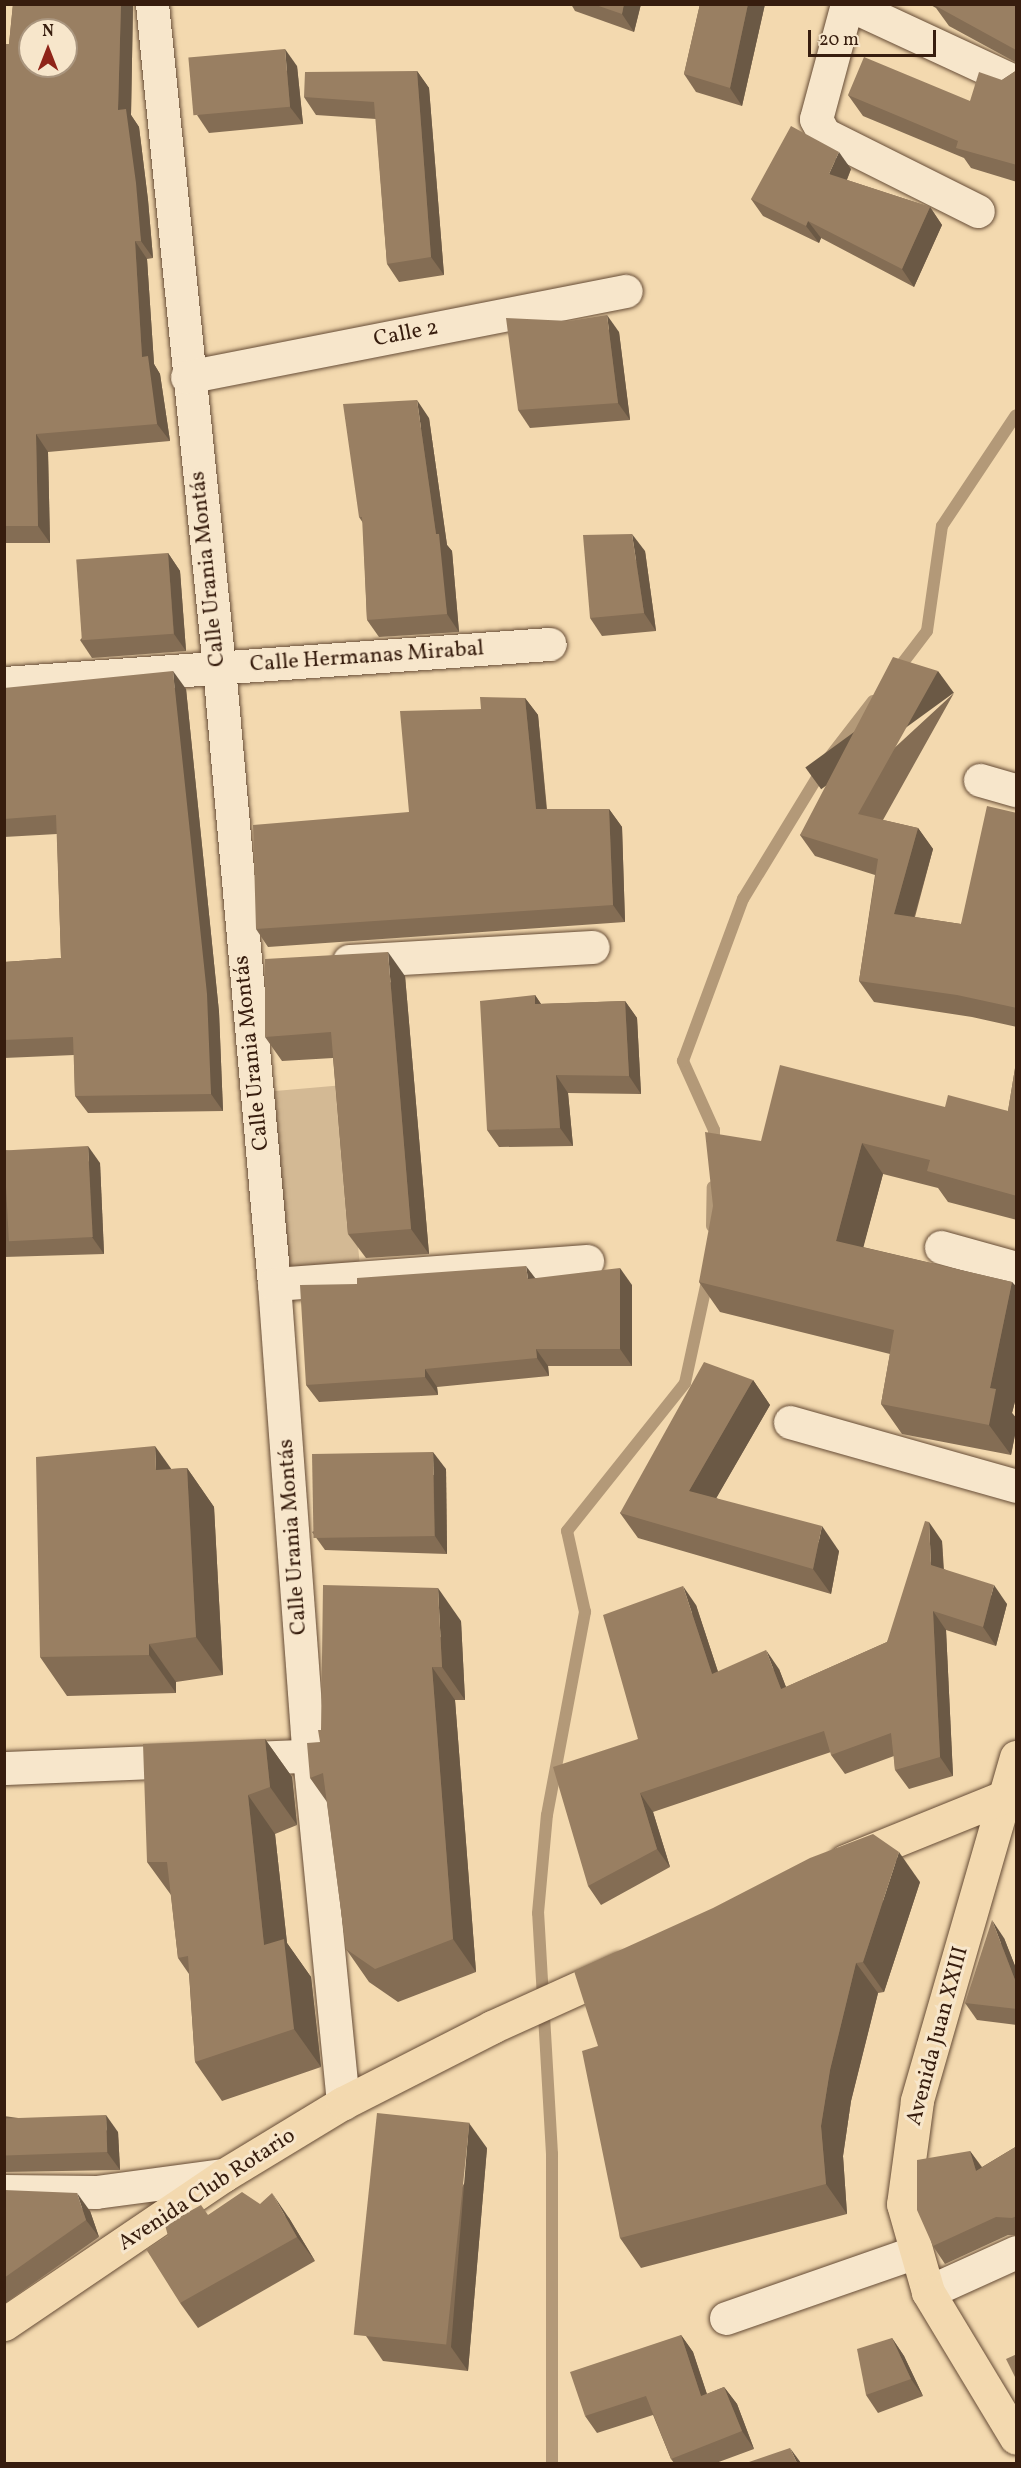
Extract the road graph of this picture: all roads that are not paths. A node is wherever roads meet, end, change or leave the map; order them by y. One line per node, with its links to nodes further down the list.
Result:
1 (152, 4): 6 (street, Calle Urania Montás)
2 (848, 4): 3 (street); 4 (street)
3 (1017, 82)
4 (978, 212)
5 (626, 291): 6 (street, Calle 2)
6 (187, 377): 8 (street, Calle Urania Montás)
7 (550, 644): 8 (street, Calle Hermanas Mirabal)
8 (219, 667): 9 (street, Calle Hermanas Mirabal); 15 (street, Calle Urania Montás)
9 (4, 683)
10 (980, 780): 11 (street)
11 (1017, 790)
12 (593, 947): 13 (street)
13 (323, 962)
14 (277, 965): 15 (street)
15 (243, 967): 19 (street, Calle Urania Montás)
16 (941, 1247): 18 (street)
17 (587, 1262): 19 (street)
18 (1017, 1268)
19 (274, 1284): 22 (street, Calle Urania Montás)
20 (790, 1422): 21 (street)
21 (1017, 1486)
22 (309, 1756): 24 (street); 28 (street, Calle Urania Montás)
23 (1017, 1757): 25 (main road, Avenida Juan XXIII)
24 (4, 1768)
25 (1012, 1791): 26 (main road); 31 (main road, Avenida Juan XXIII)
26 (822, 1872)
27 (652, 1955): 28 (main road, Avenida Club Rotario)
28 (343, 2103): 29 (main road, Avenida Club Rotario)
29 (224, 2175): 30 (street); 35 (main road, Avenida Club Rotario)
30 (4, 2191)
31 (916, 2252): 33 (main road, Avenida Juan XXIII); 34 (street)
32 (1017, 2252): 33 (street)
33 (928, 2292): 36 (main road, Avenida Juan XXIII)
34 (726, 2318)
35 (4, 2324)
36 (1017, 2438)

